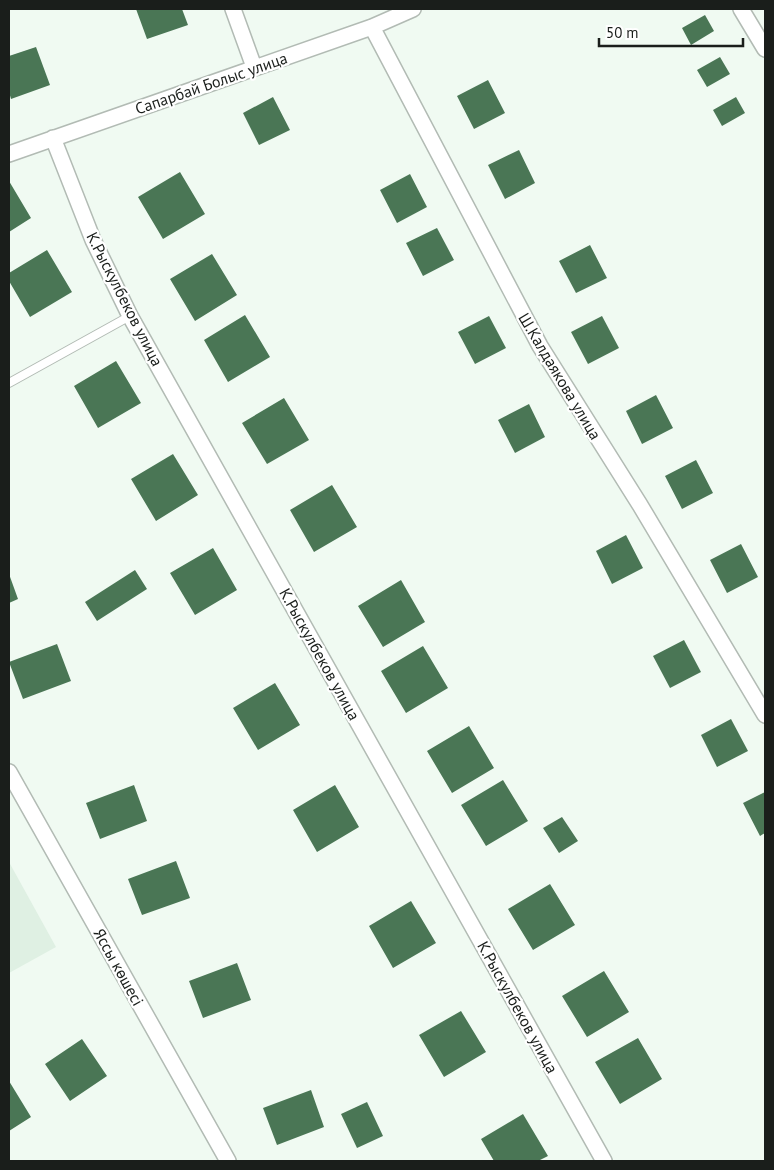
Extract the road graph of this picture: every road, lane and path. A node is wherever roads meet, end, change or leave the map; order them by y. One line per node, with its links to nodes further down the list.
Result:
1 (233, 9): 6 (street)
2 (413, 9): 4 (street, Сапарбай Болыс улица)
3 (741, 9): 5 (street)
4 (372, 27): 6 (street, Сапарбай Болыс улица); 11 (street, Ш.Калдаякова улица)
5 (765, 49)
6 (254, 67): 7 (street, Сапарбай Болыс улица)
7 (53, 138): 8 (street, Сапарбай Болыс улица); 9 (street, К.Рыскулбеков улица)
8 (9, 154)
9 (130, 316): 10 (lane); 14 (street, К.Рыскулбеков улица)
10 (9, 383)
11 (765, 715)
12 (11, 781): 13 (street, Яссы көшесі)
13 (228, 1161)
14 (604, 1161)

